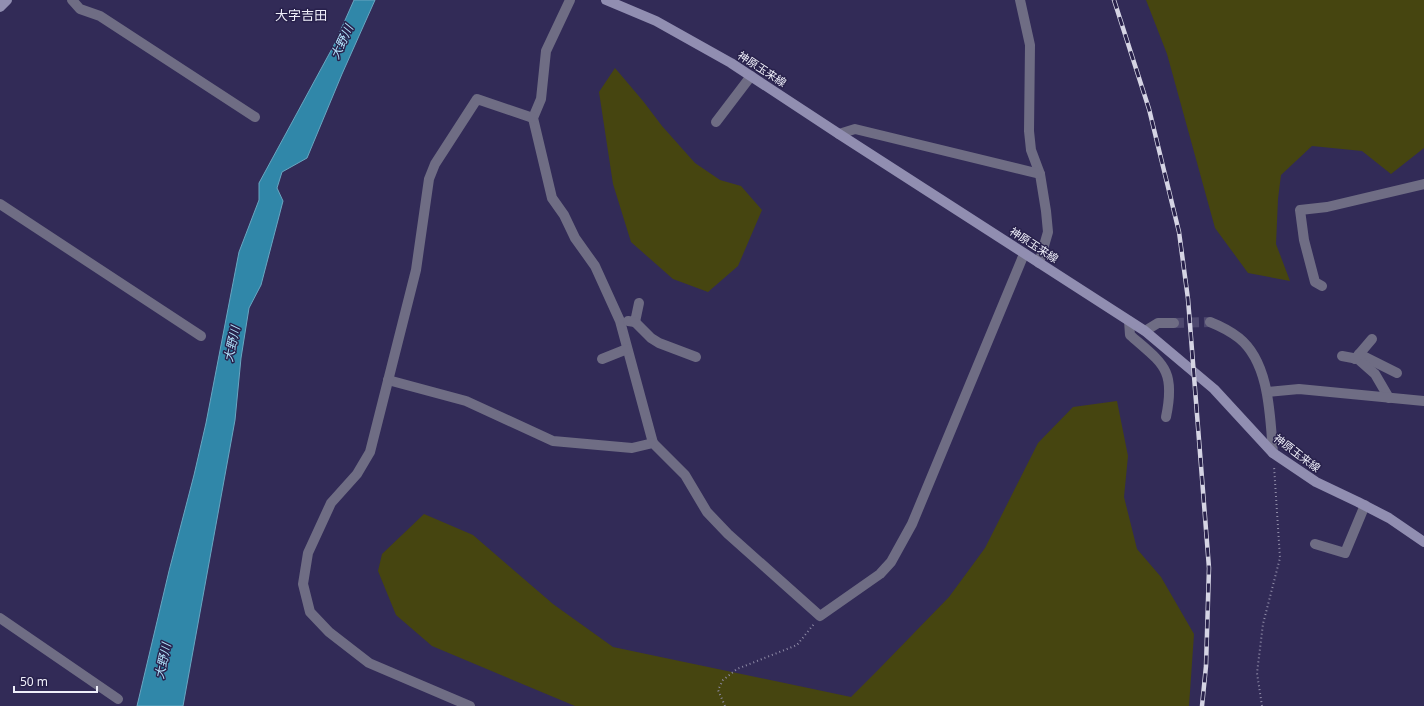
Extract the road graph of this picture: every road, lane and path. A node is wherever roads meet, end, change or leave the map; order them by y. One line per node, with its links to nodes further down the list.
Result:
1 (7, 0): 6 (main road)
2 (72, 0): 8 (street)
3 (570, 0): 9 (street)
4 (606, 0): 7 (main road, 神原玉来線)
5 (1020, 0): 12 (street)
6 (0, 7)
7 (752, 76): 10 (street); 11 (main road, 神原玉来線)
8 (255, 117)
9 (533, 118): 19 (street); 33 (street)
10 (716, 122)
11 (839, 134): 12 (street); 15 (main road, 神原玉来線)
12 (1040, 174): 16 (street)
13 (1424, 184): 17 (street)
14 (0, 204): 25 (street)
15 (1024, 254): 16 (main road, 神原玉来線); 43 (street)
16 (1039, 263): 20 (main road, 神原玉来線)
17 (1322, 286)
18 (639, 303): 21 (street)
19 (620, 321): 21 (street); 27 (street)
20 (1130, 321): 24 (main road, 神原玉来線); 37 (street)
21 (635, 322): 29 (street)
22 (1210, 322): 34 (street)
23 (1174, 323): 24 (street)
24 (1145, 331): 39 (main road, 神原玉来線)
25 (201, 336)
26 (1372, 339): 30 (street)
27 (627, 349): 31 (street); 38 (street)
28 (1342, 356): 30 (street)
29 (696, 357)
30 (1357, 357): 32 (street); 35 (street)
31 (602, 359)
32 (1397, 373)
33 (388, 380): 38 (street); 46 (street)
34 (1267, 392): 35 (street); 39 (street)
35 (1389, 398): 36 (street)
36 (1424, 401)
37 (1166, 417)
38 (653, 443): 43 (street)
39 (1273, 453): 40 (main road, 神原玉来線); 48 (path)
40 (1365, 505): 41 (main road, 神原玉来線); 42 (street)
41 (1424, 542)
42 (1314, 544)
43 (820, 616): 47 (path)
44 (0, 618): 45 (street)
45 (118, 699)
46 (470, 706)
47 (726, 706)
48 (1262, 706)

